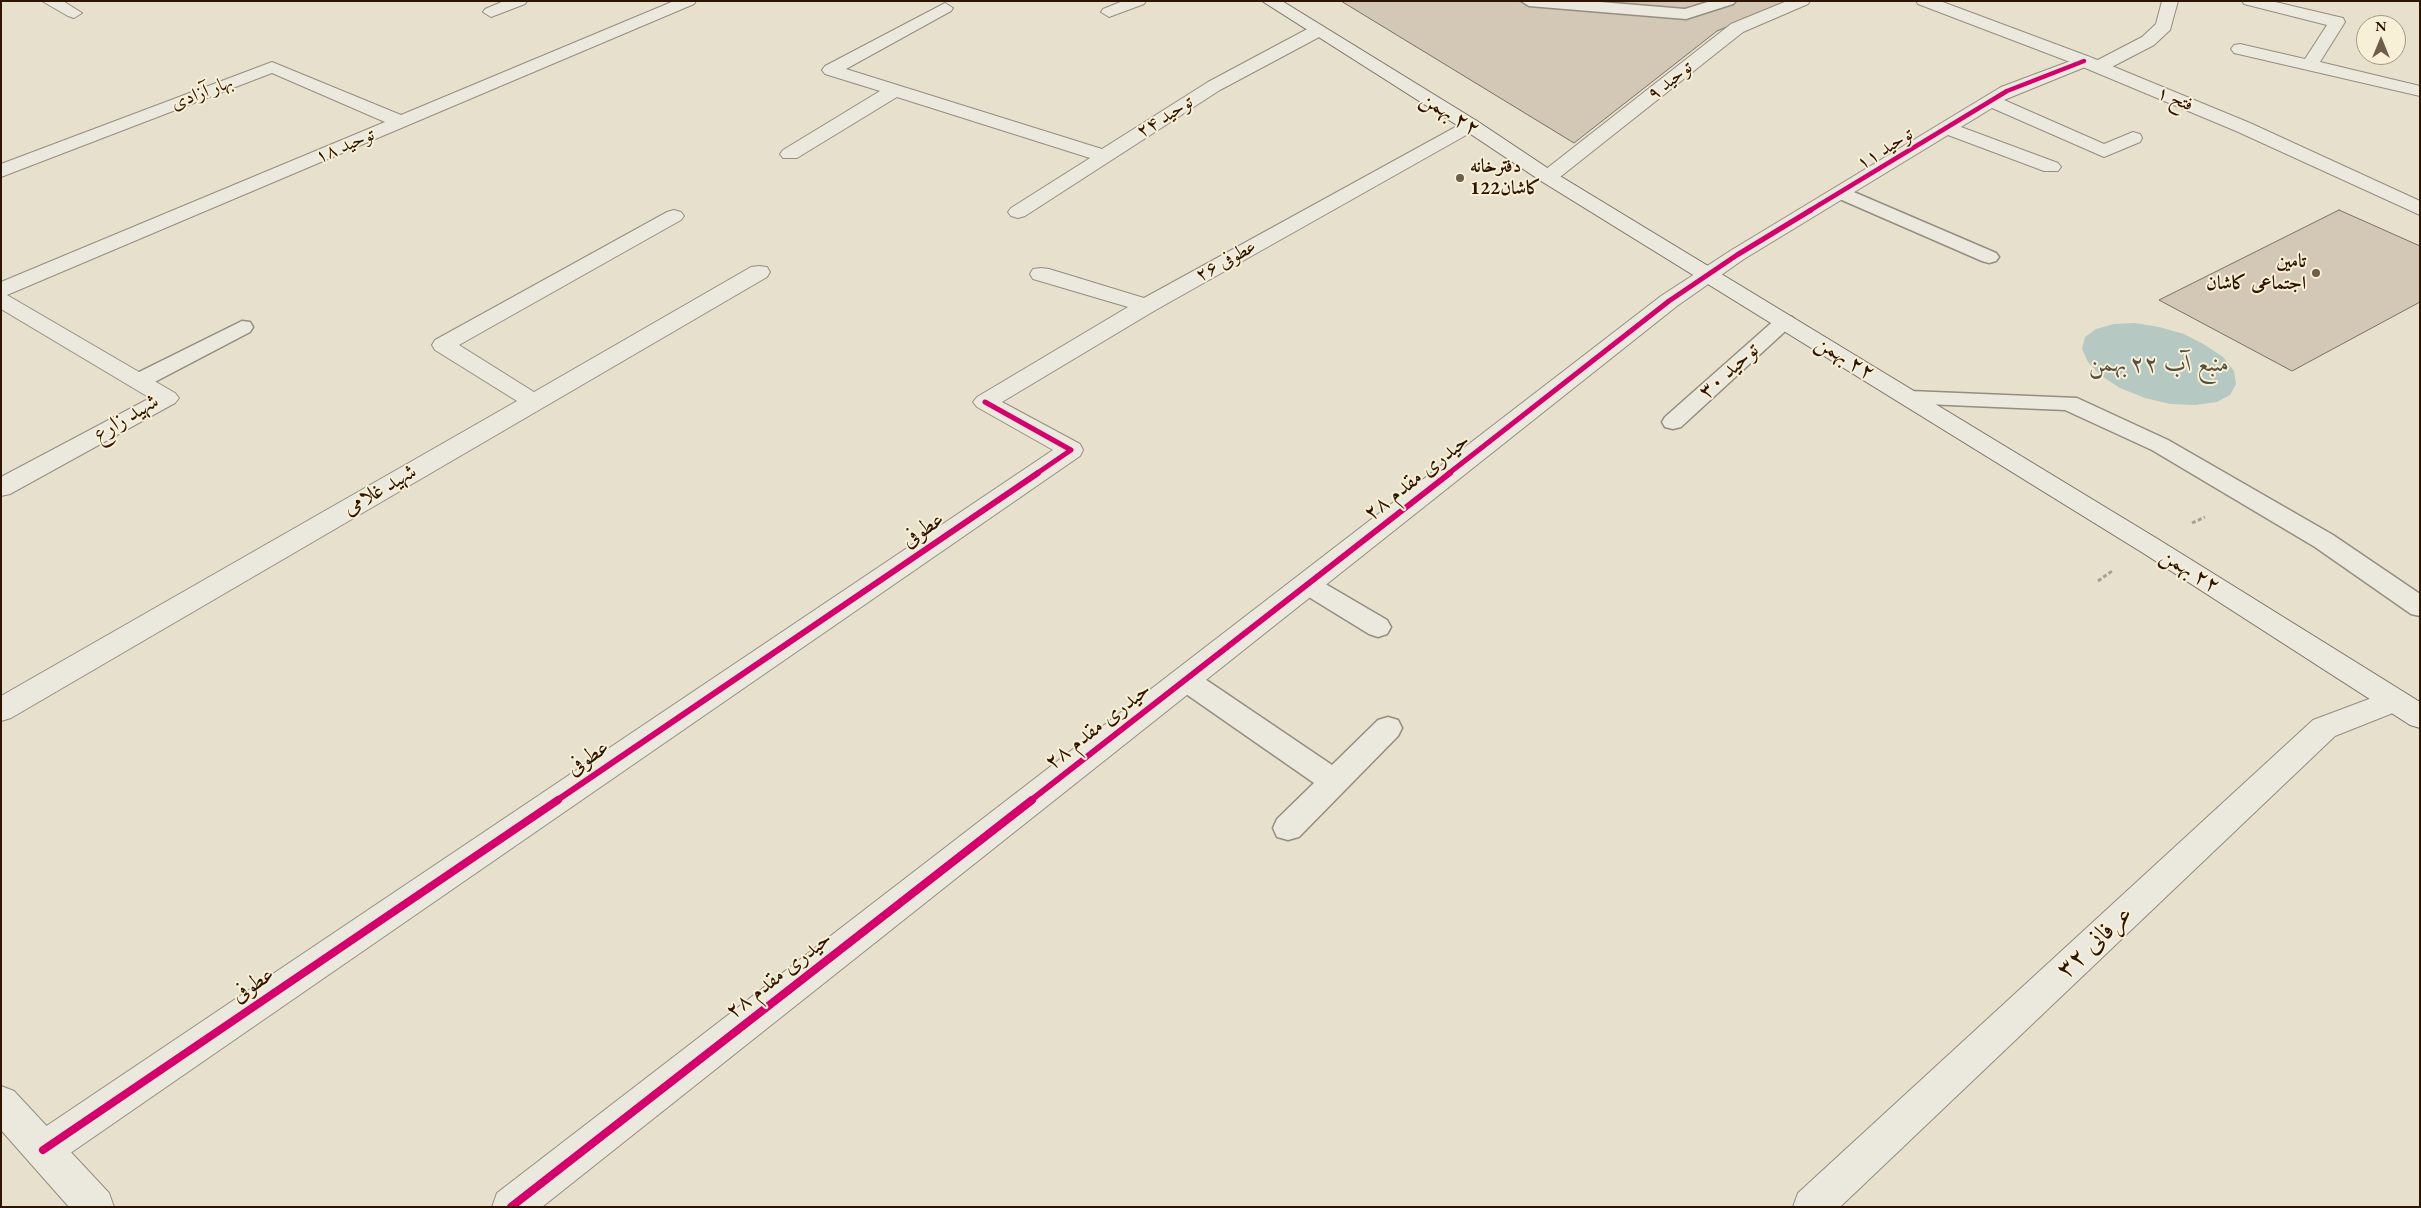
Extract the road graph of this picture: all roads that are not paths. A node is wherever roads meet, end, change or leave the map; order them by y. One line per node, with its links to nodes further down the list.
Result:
1 (50, 1): 15 (street)
2 (520, 1): 13 (street)
3 (688, 1): 23 (street, توحید ۱۸)
4 (1138, 1): 14 (street)
5 (1270, 1): 16 (street, ٢٢ بهمن)
6 (1529, 1): 7 (lane)
7 (1728, 1)
8 (1802, 1): 31 (street, توحید ۹)
9 (1924, 1): 18 (street, فتح ۱)
10 (2170, 1): 18 (street, توحید ۱۱)
11 (2250, 1): 19 (street)
12 (945, 8): 20 (street)
13 (492, 12)
14 (1108, 12)
15 (74, 13)
16 (1317, 31): 24 (street, ٢٢ بهمن); 28 (street, توحید ۲۴)
17 (2240, 48): 19 (street)
18 (2091, 64): 22 (street, توحید ۱۱); 33 (street, فتح ۱)
19 (2310, 65): 21 (street)
20 (895, 90): 27 (street); 28 (street)
21 (2420, 91)
22 (1991, 101): 25 (street, توحید ۱۱); 26 (street)
23 (401, 122): 30 (street, بهار آزادی); 40 (street, توحید ۱۸)
24 (1470, 125): 31 (street, ٢٢ بهمن); 42 (street, عطوفی ۲۶)
25 (1948, 128): 29 (street); 32 (street, توحید ۱۱)
26 (2132, 138)
27 (790, 154)
28 (1104, 156): 34 (street, توحید ۲۴)
29 (2051, 167)
30 (1, 171)
31 (1548, 177): 39 (street, ٢٢ بهمن)
32 (1842, 193): 36 (lane); 39 (street, توحید ۱۱)
33 (2420, 209)
34 (1018, 212)
35 (674, 216): 47 (street)
36 (1989, 257)
37 (759, 272): 47 (street, شهید غلامی)
38 (1042, 274): 42 (street)
39 (1708, 274): 43 (street, ٢٢ بهمن); 51 (street, حیدری مقدم ۲۸)
40 (1, 290)
41 (1, 300): 45 (street, شهید زارع)
42 (1146, 306): 48 (street, عطوفی ۲۶)
43 (1785, 321): 46 (street, ٢٢ بهمن); 49 (lane, توحید ۳۰)
44 (242, 327): 45 (lane)
45 (139, 381): 50 (street, شهید زارع)
46 (1910, 398): 52 (lane); 55 (street, ٢٢ بهمن)
47 (533, 401): 56 (street, شهید غلامی)
48 (984, 402): 61 (street, عطوفی)
49 (1673, 422)
50 (1, 488)
51 (1308, 585): 53 (lane); 54 (street, حیدری مقدم ۲۸)
52 (2420, 606)
53 (1378, 627)
54 (1186, 680): 58 (lane); 63 (street, حیدری مقدم ۲۸)
55 (2407, 709): 64 (street, عرفانی ۳۲)
56 (1, 710)
57 (1388, 728): 58 (lane)
58 (1334, 782): 59 (lane)
59 (1288, 828)
60 (1, 1103): 61 (street)
61 (43, 1150): 62 (street)
62 (87, 1204)
63 (511, 1207)
64 (1812, 1207)

